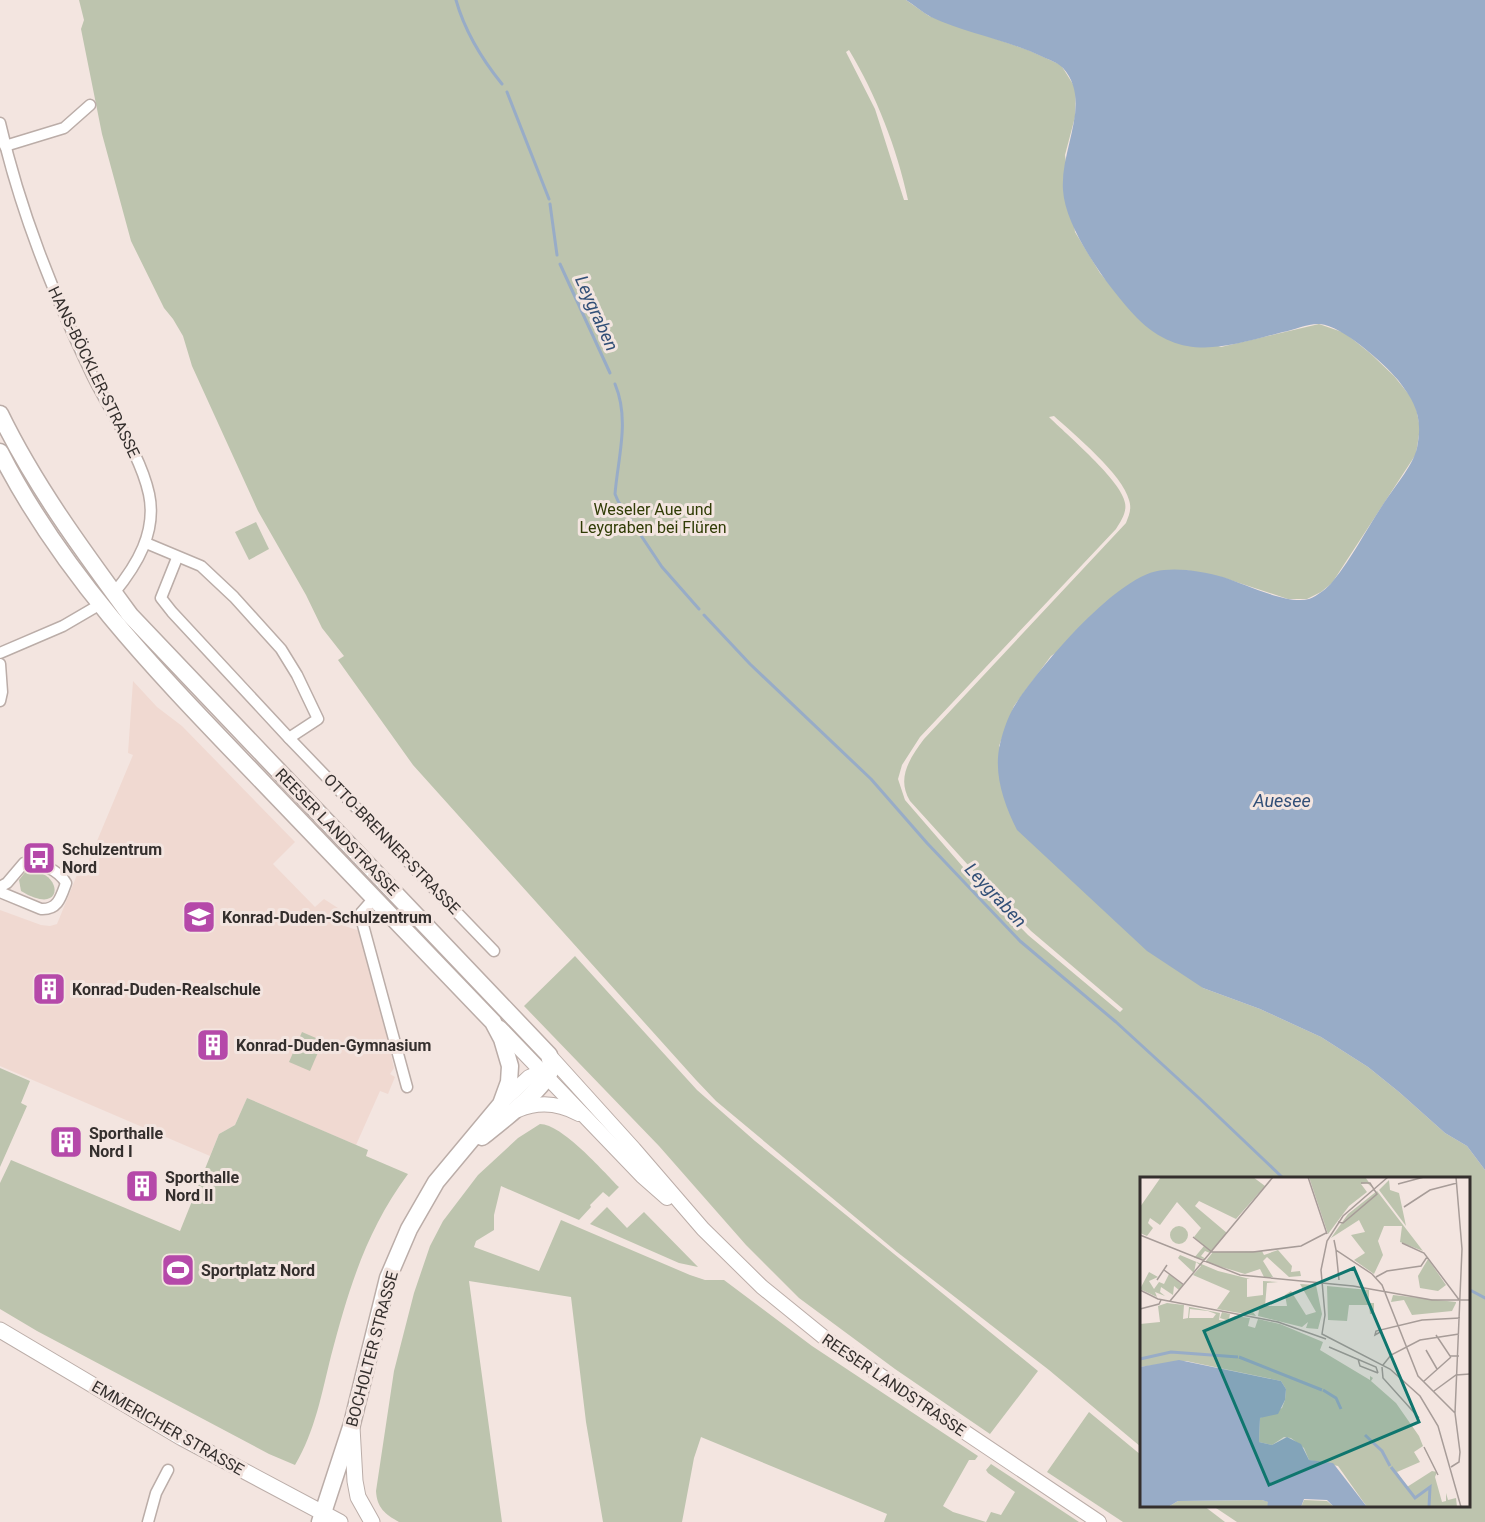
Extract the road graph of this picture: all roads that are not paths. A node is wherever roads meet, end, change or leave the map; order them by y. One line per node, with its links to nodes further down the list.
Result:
1 (90, 105): 3 (street)
2 (0, 123): 3 (street, HANS-BÖCKLER-STRASSE)
3 (5, 146): 6 (street, HANS-BÖCKLER-STRASSE)
4 (0, 414): 8 (main road, REESER LANDSTRASSE)
5 (0, 452): 9 (main road, REESER LANDSTRASSE)
6 (146, 543): 7 (street); 8 (street, HANS-BÖCKLER-STRASSE)
7 (177, 558): 13 (street, OTTO-BRENNER-STRASSE); 13 (street)
8 (114, 593): 9 (main road); 18 (main road, REESER LANDSTRASSE)
9 (99, 605): 10 (street); 15 (main road, REESER LANDSTRASSE)
10 (0, 653)
11 (0, 664): 12 (street)
12 (0, 701)
13 (289, 738): 16 (street, OTTO-BRENNER-STRASSE)
14 (0, 889): 14 (street)
15 (374, 898): 17 (main road, REESER LANDSTRASSE); 19 (street, REESER LANDSTRASSE)
16 (494, 951)
17 (493, 1022): 18 (street, REESER LANDSTRASSE); 20 (main road)
18 (550, 1068): 20 (main road, BOCHOLTER STRASSE); 21 (street, REESER LANDSTRASSE); 22 (street, REESER LANDSTRASSE)
19 (407, 1087)
20 (507, 1108): 21 (street); 24 (main road, BOCHOLTER STRASSE)
21 (588, 1118): 22 (street, REESER LANDSTRASSE)
22 (703, 1229): 30 (street, REESER LANDSTRASSE)
23 (0, 1330): 26 (main road, EMMERICHER STRASSE)
24 (352, 1424): 26 (main road, BOCHOLTER STRASSE); 29 (main road)
25 (168, 1470): 27 (street)
26 (322, 1518): 28 (main road, EMMERICHER STRASSE)
27 (148, 1522)
28 (340, 1522)
29 (372, 1522)
30 (1099, 1522)

